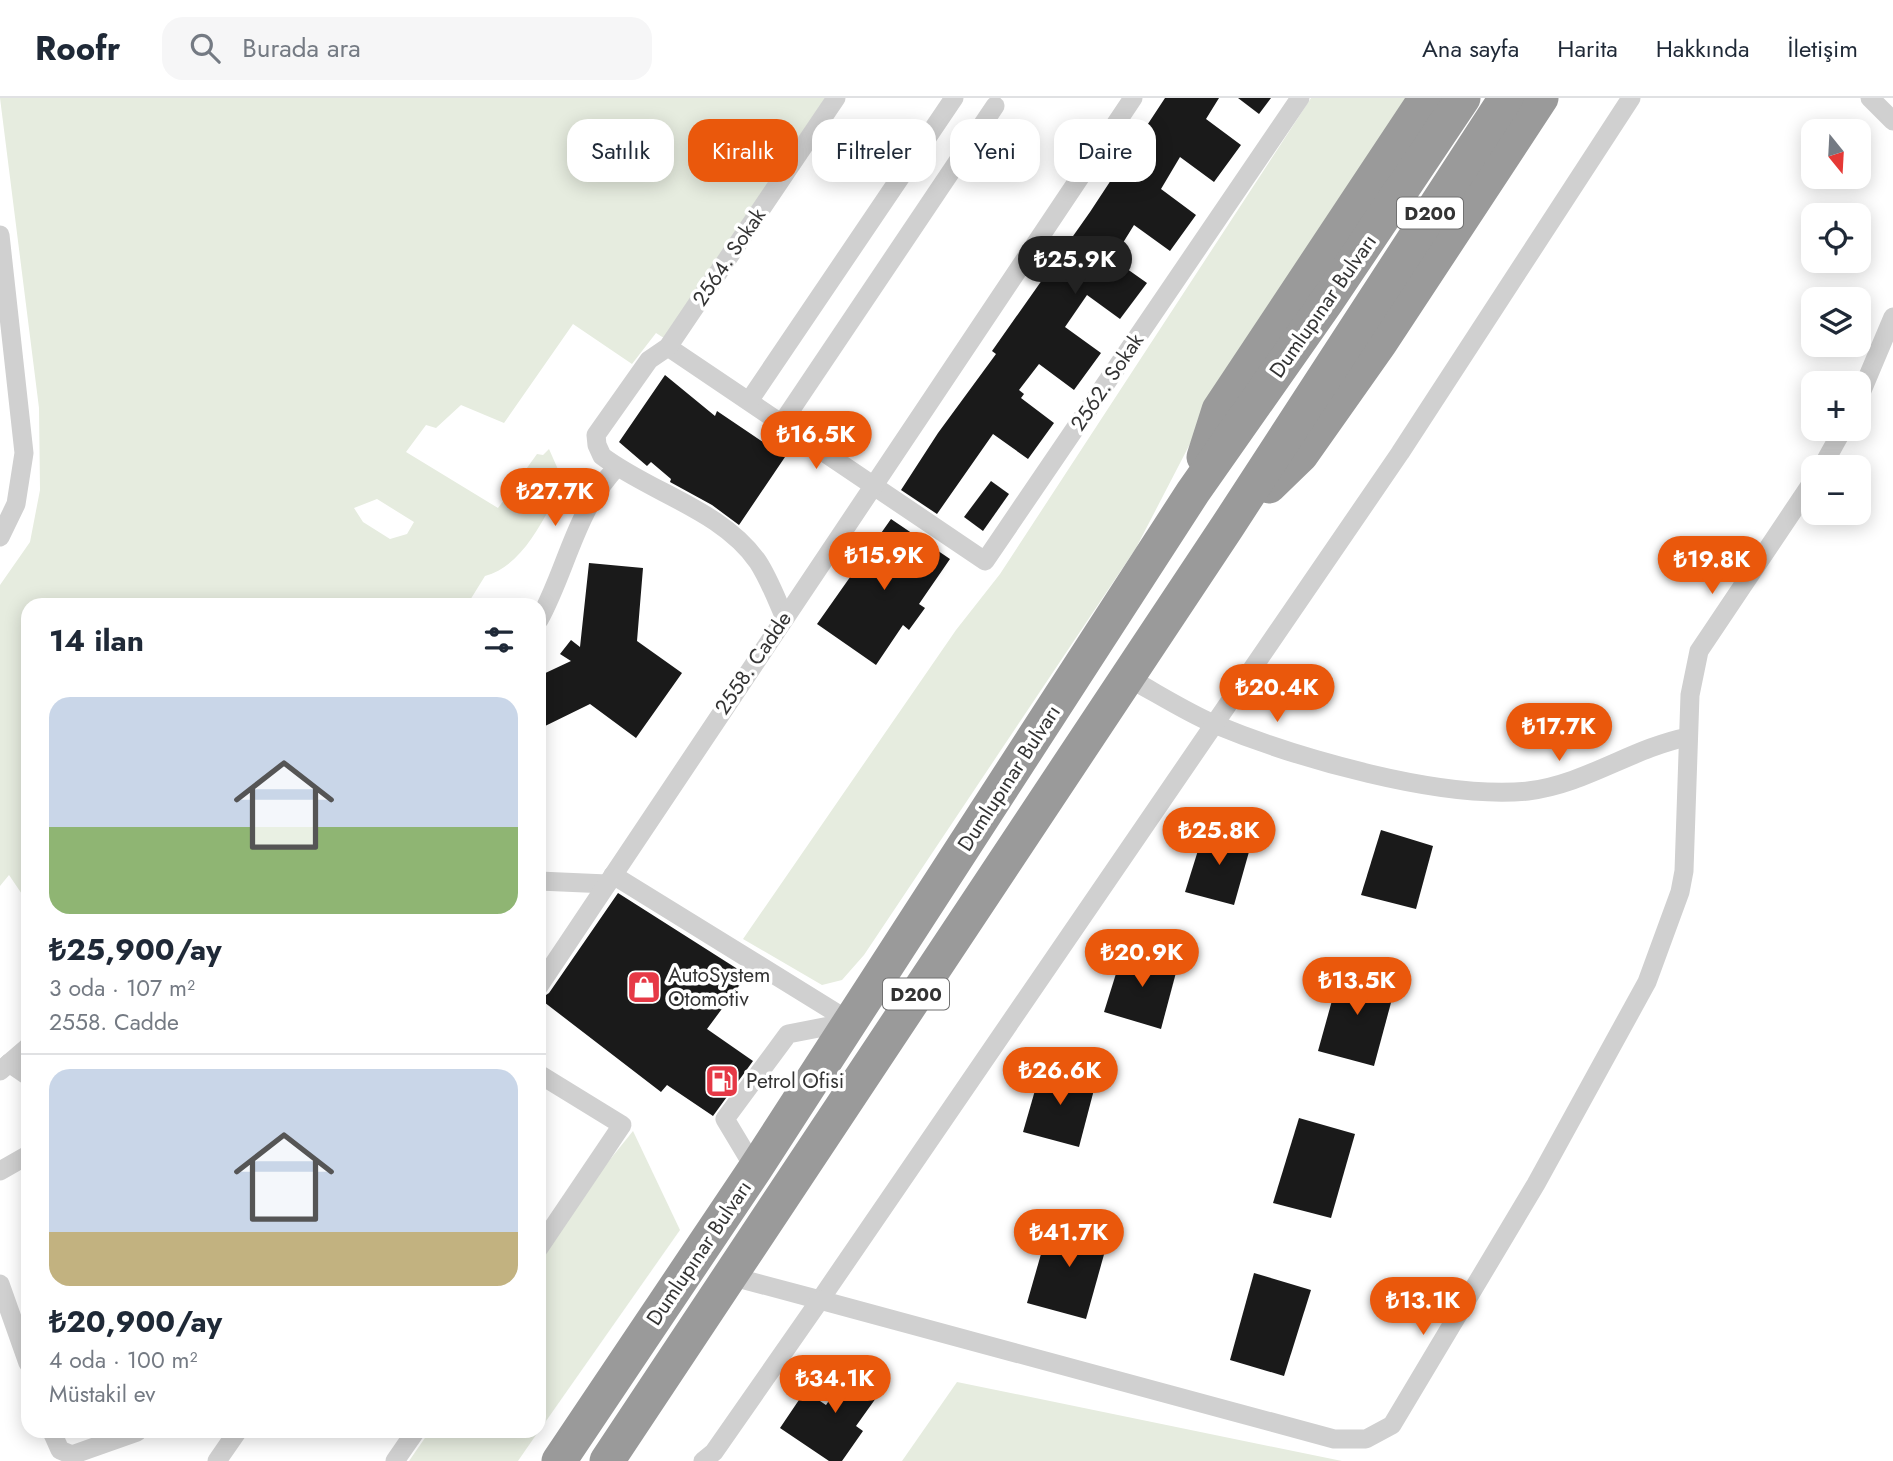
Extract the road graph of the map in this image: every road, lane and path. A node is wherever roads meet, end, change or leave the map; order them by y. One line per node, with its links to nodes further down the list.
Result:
1 (836, 98): 15 (street, 2564. Sokak)
2 (954, 98): 17 (street)
3 (1133, 98): 20 (street, 2558. Cadde)
4 (1300, 98): 20 (street, 2562. Sokak)
5 (1426, 98): 21 (highway)
6 (1463, 98): 21 (highway, Dumlupınar Bulvarı / D200)
7 (1506, 98): 23 (highway, Dumlupınar Bulvarı / D200)
8 (1541, 98): 23 (highway)
9 (1631, 98): 28 (street)
10 (1870, 98): 12 (street)
11 (995, 106): 18 (street)
12 (1893, 121)
13 (0, 235): 24 (street)
14 (1893, 317): 16 (street)
15 (668, 347): 17 (street); 19 (street, 2564. Sokak)
16 (1870, 371)
17 (749, 401): 18 (street)
18 (782, 423): 20 (street)
19 (617, 467): 25 (street); 26 (street)
20 (873, 486): 26 (street, 2558. Cadde)
21 (1193, 492): 33 (highway, Dumlupınar Bulvarı / D200)
22 (1801, 499): 29 (street)
23 (1227, 527): 27 (highway, Dumlupınar Bulvarı / D200)
24 (0, 537)
25 (546, 603)
26 (784, 616): 30 (street, 2558. Cadde)
27 (1125, 676): 28 (street); 42 (highway, Dumlupınar Bulvarı / D200)
28 (1213, 723): 29 (street); 44 (street)
29 (1688, 737): 44 (street)
30 (610, 879): 31 (street); 32 (street, 2558. Cadde); 33 (street)
31 (546, 881)
32 (546, 975)
33 (851, 1022): 39 (highway, Dumlupınar Bulvarı / D200); 39 (street)
34 (21, 1053): 35 (street)
35 (4, 1067): 36 (street)
36 (21, 1073)
37 (546, 1078): 41 (street)
38 (21, 1160): 40 (street)
39 (755, 1168): 52 (highway, Dumlupınar Bulvarı / D200)
40 (0, 1171)
41 (546, 1238)
42 (730, 1276): 44 (street); 53 (highway, Dumlupınar Bulvarı / D200)
43 (0, 1284): 45 (street)
44 (820, 1300): 54 (street)
45 (21, 1343)
46 (55, 1438): 47 (street)
47 (120, 1438)
48 (233, 1438): 50 (street)
49 (411, 1438): 51 (street)
50 (217, 1461)
51 (396, 1461)
52 (559, 1461)
53 (607, 1461)
54 (703, 1461)

